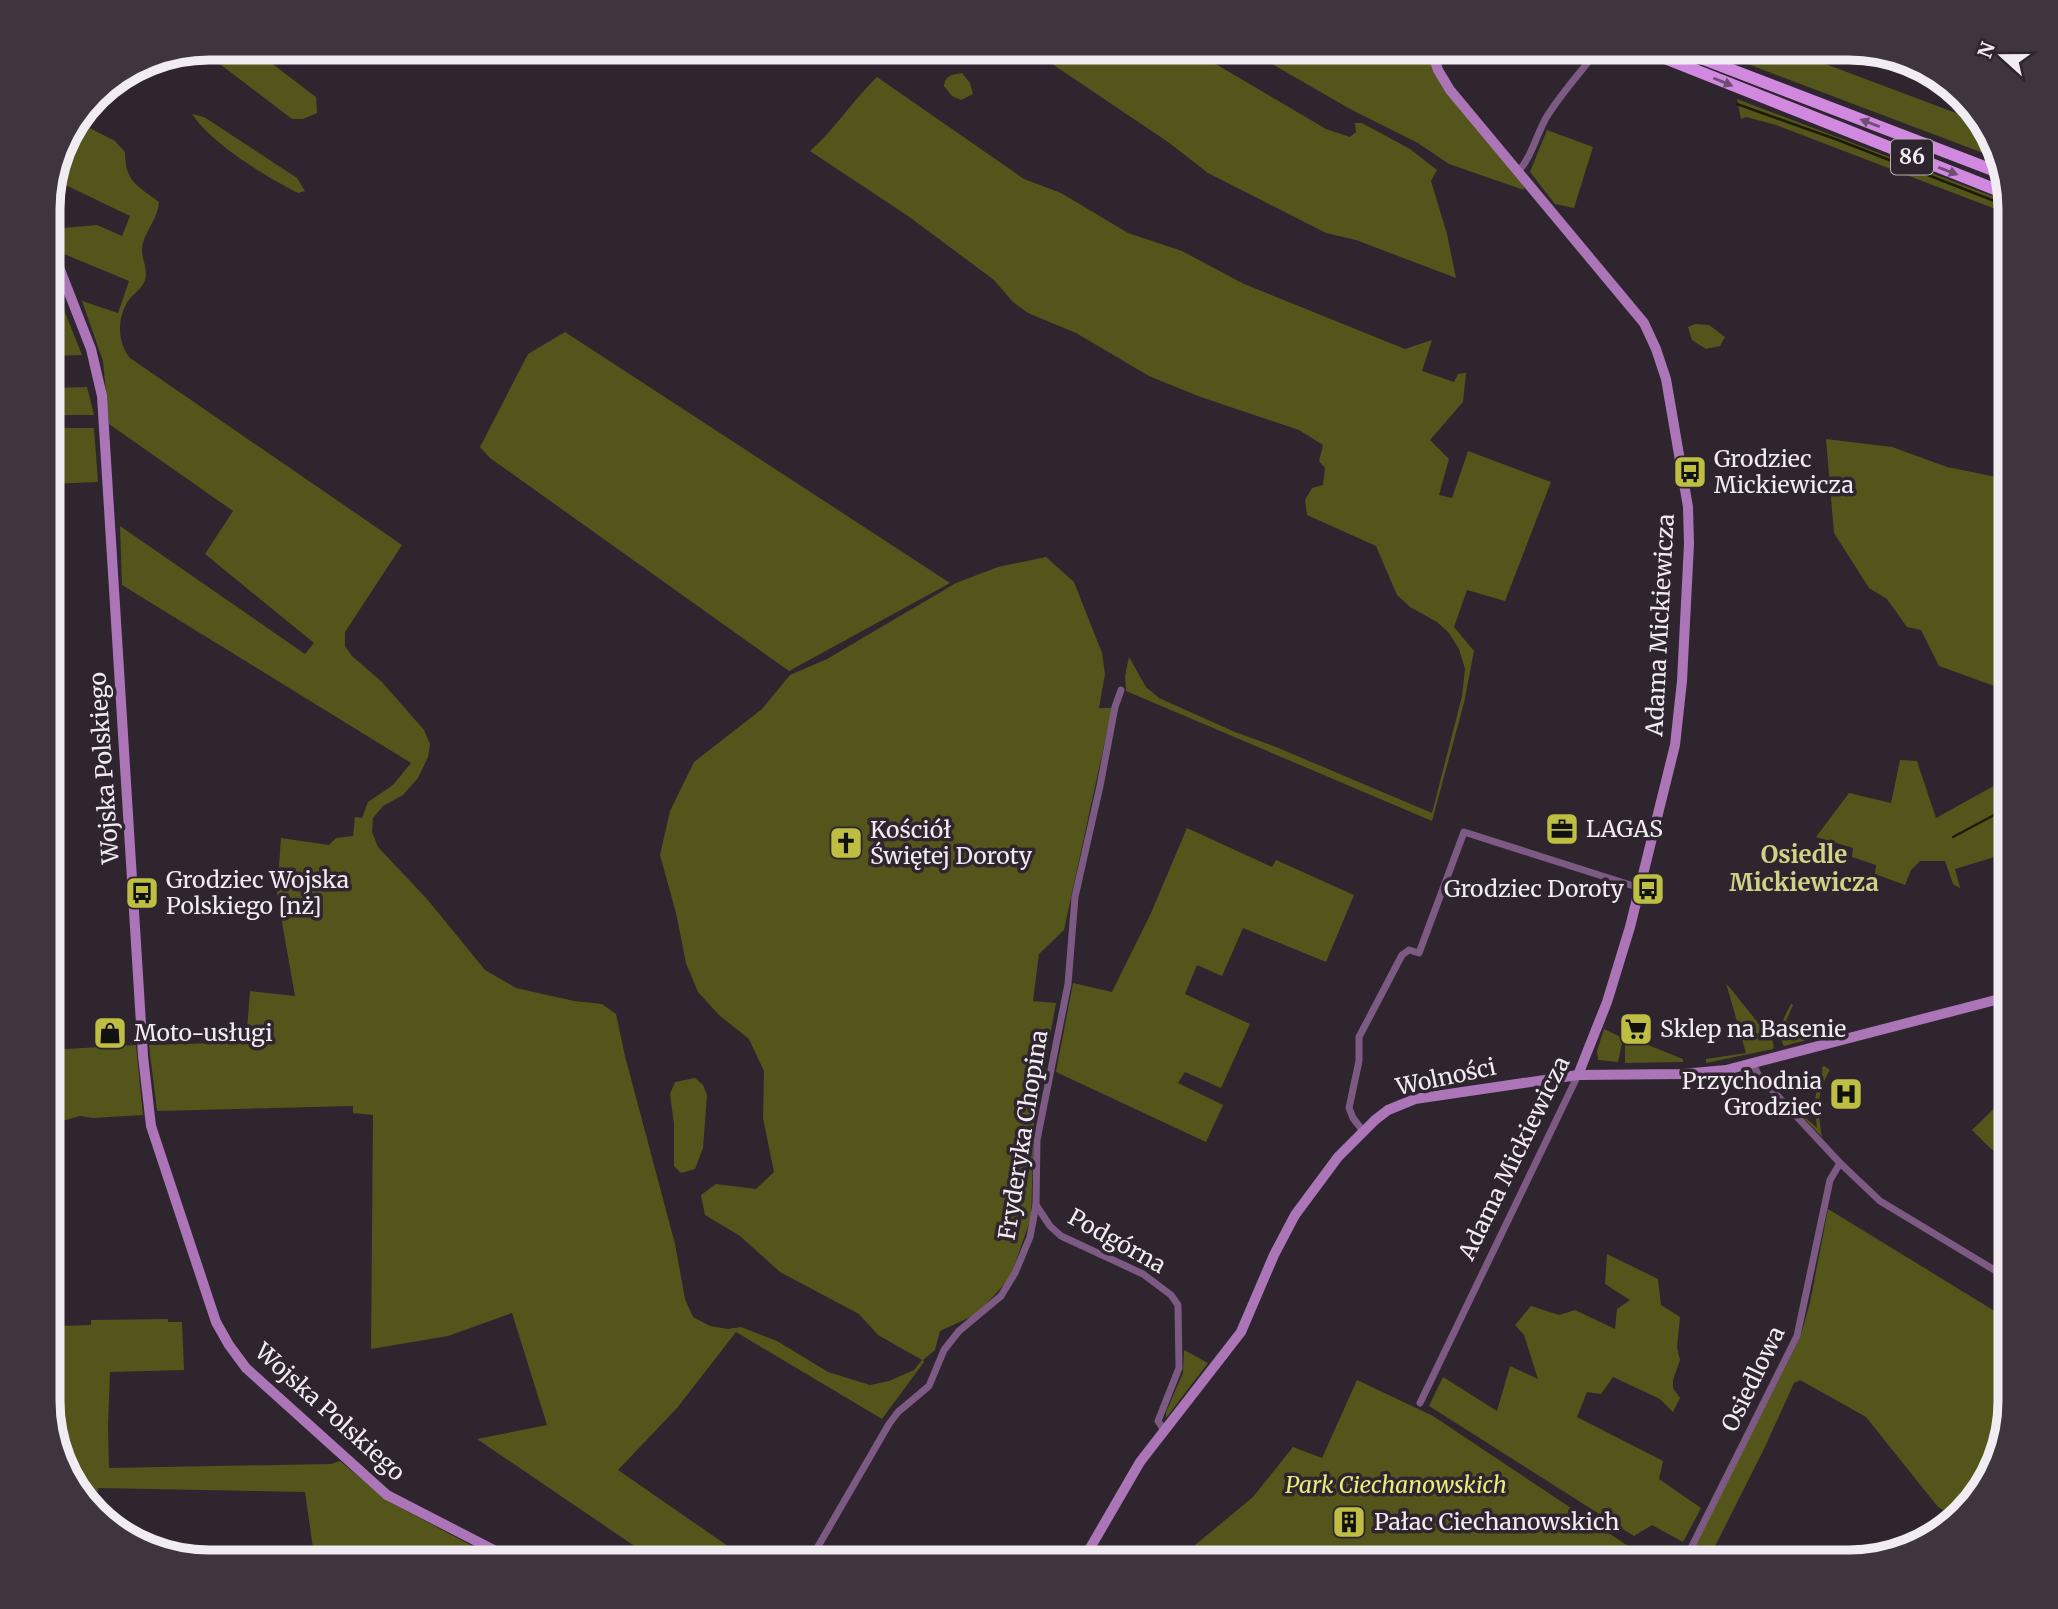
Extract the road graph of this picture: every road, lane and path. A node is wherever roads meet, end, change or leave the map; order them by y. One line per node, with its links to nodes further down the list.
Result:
1 (1435, 60): 6 (street, Adama Mickiewicza)
2 (1590, 60): 6 (street)
3 (1670, 60): 7 (main road, 86, one-way to 7)
4 (1706, 60): 5 (main road, 86, one-way to 4)
5 (1993, 170)
6 (1518, 172): 12 (street, Adama Mickiewicza)
7 (1997, 190)
8 (60, 269): 10 (street, Wojska Polskiego)
9 (60, 284): 10 (street)
10 (67, 287): 22 (street, Wojska Polskiego)
11 (1121, 690): 18 (street, Fryderyka Chopina)
12 (1640, 888): 15 (street, Adama Mickiewicza); 16 (street)
13 (1998, 999): 14 (street, Wolności)
14 (1753, 1064): 15 (street, Wolności); 17 (street)
15 (1577, 1075): 16 (street, Wolności); 20 (street, Adama Mickiewicza)
16 (1363, 1131): 21 (street, Wolności)
17 (1840, 1163): 19 (street); 25 (street, Osiedlowa)
18 (1036, 1205): 21 (street, Podgórna); 23 (street, Fryderyka Chopina)
19 (1998, 1272)
20 (1420, 1403)
21 (1164, 1430): 24 (street, Wolności)
22 (494, 1550)
23 (816, 1550)
24 (1089, 1550)
25 (1690, 1550)

